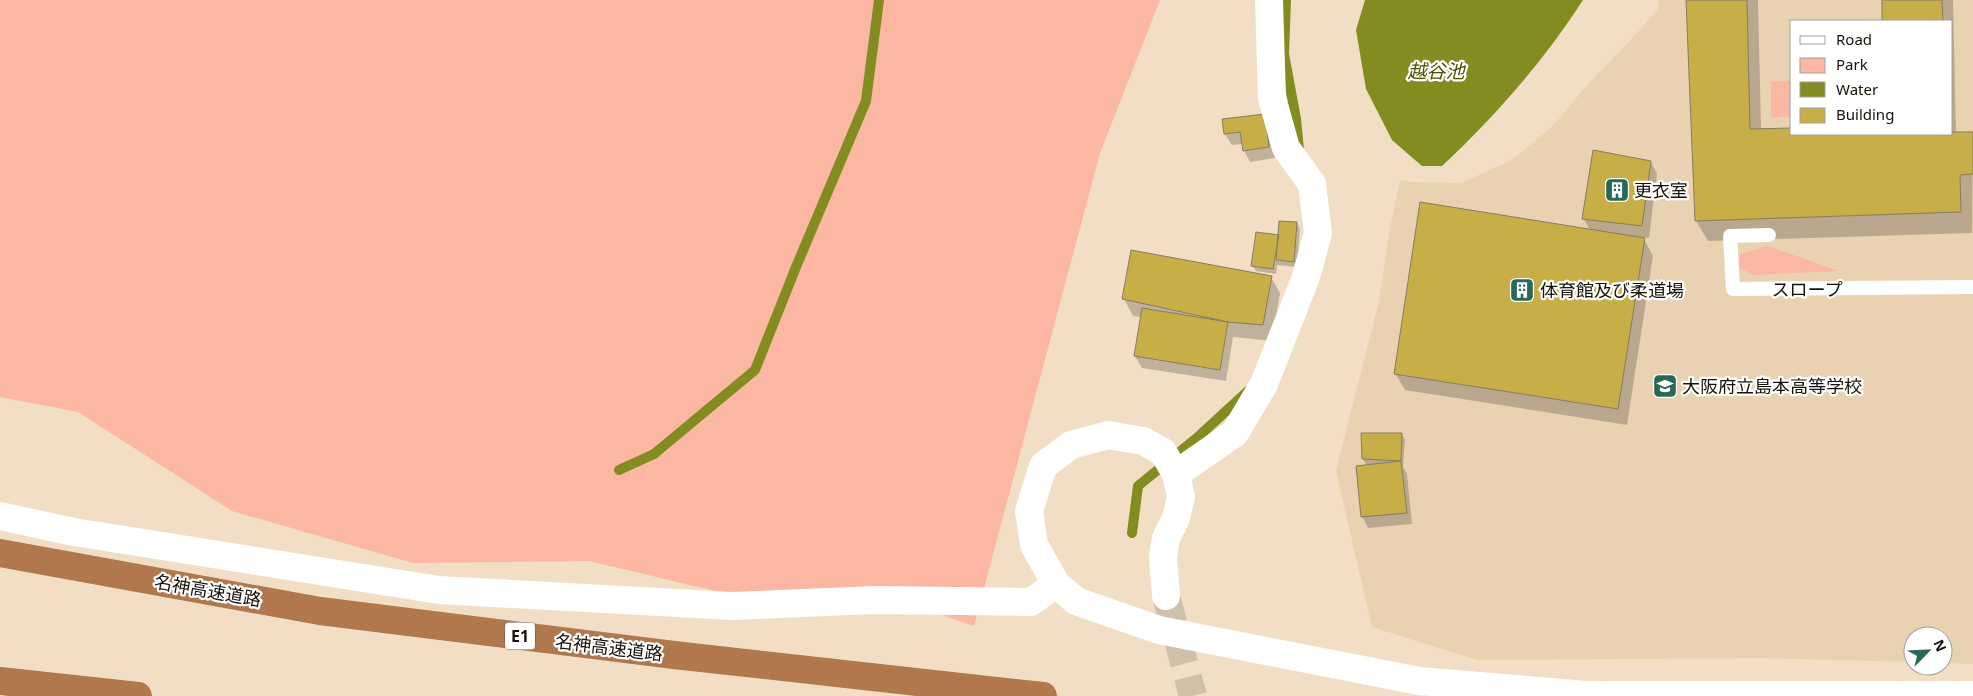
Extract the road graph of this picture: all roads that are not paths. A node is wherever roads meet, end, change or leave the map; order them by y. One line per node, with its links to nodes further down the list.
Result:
1 (1269, 0): 4 (street)
2 (1769, 235): 3 (lane, スロープ)
3 (1973, 287)
4 (1171, 466): 7 (street); 8 (street)
5 (0, 516): 8 (street)
6 (0, 552): 12 (highway, 名神高速道路 / E1)
7 (1166, 596)
8 (1076, 598): 10 (street)
9 (0, 681): 11 (highway)
10 (1973, 695)
11 (138, 696)
12 (1043, 696)

